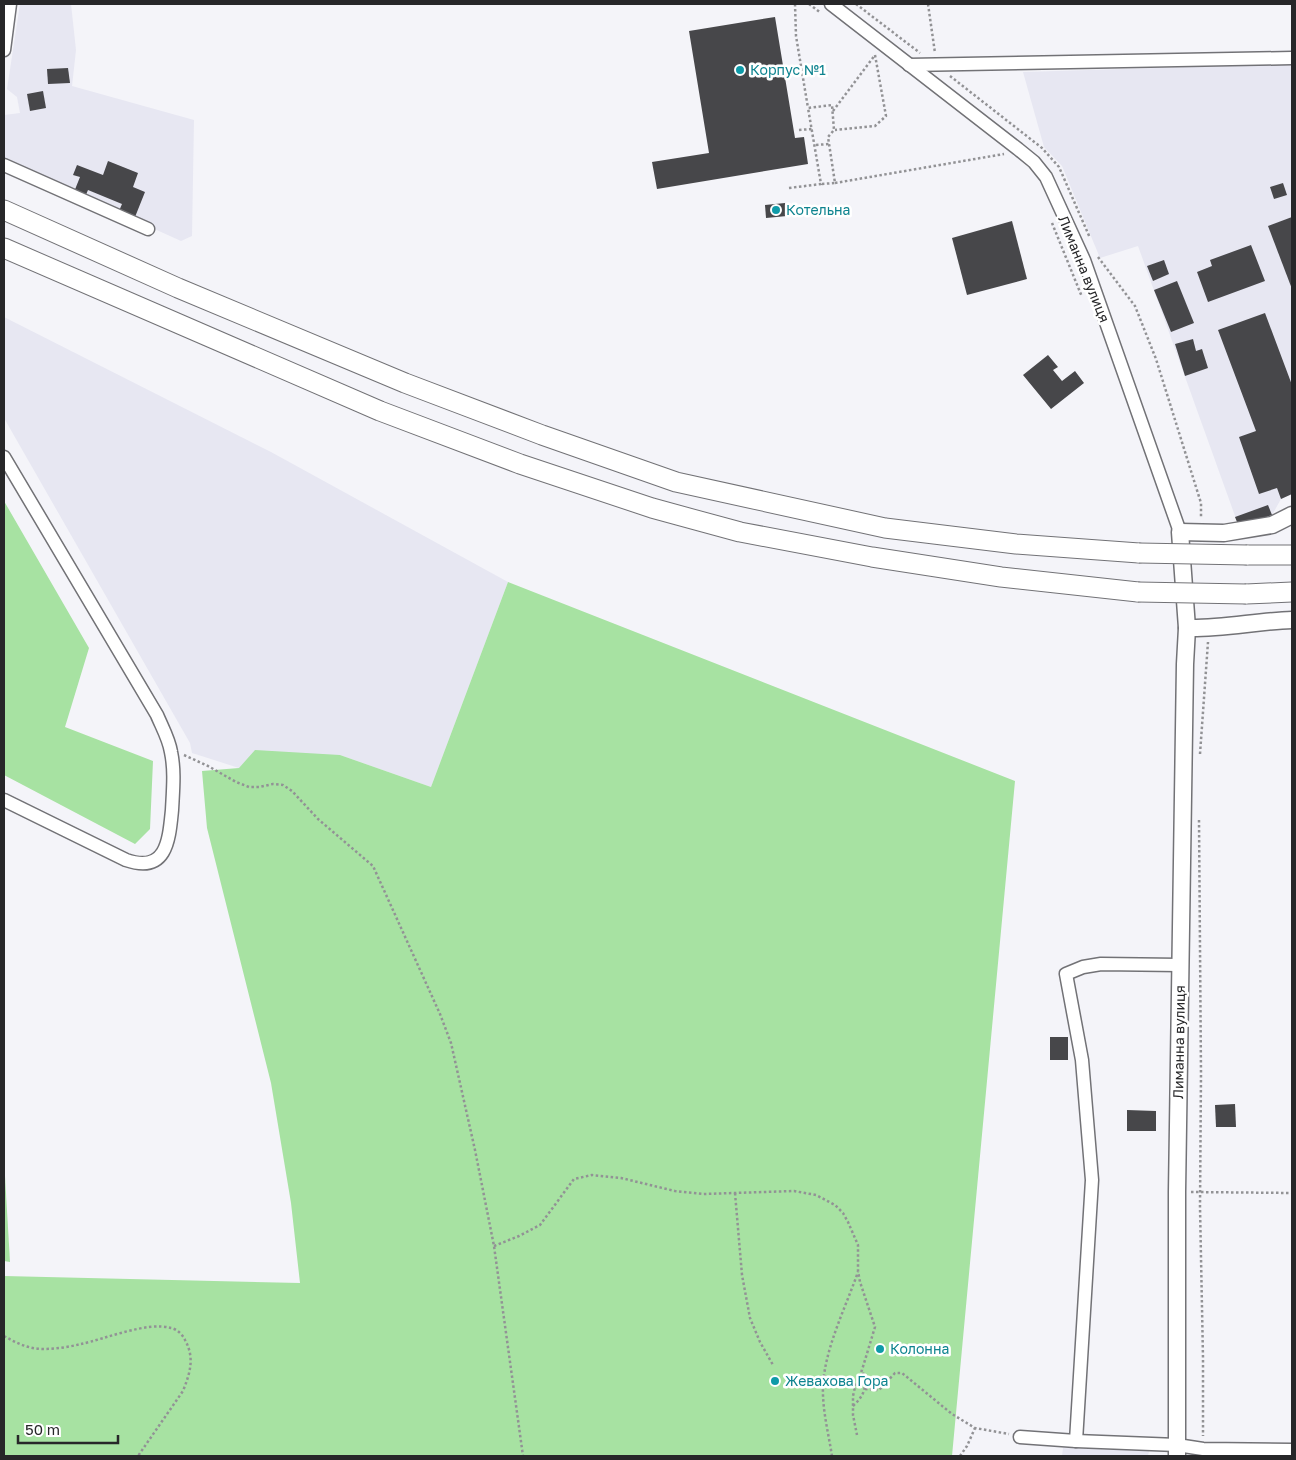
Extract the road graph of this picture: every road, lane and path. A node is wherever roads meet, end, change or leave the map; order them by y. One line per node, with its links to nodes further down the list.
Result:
1 (10, 4): 6 (street)
2 (795, 4): 12 (path)
3 (810, 4): 5 (path)
4 (927, 5): 10 (path)
5 (827, 9): 11 (street, Лиманна вулиця)
6 (4, 50)
7 (875, 55): 9 (path); 13 (path); 16 (path)
8 (1292, 58): 10 (street)
9 (883, 61)
10 (936, 64): 11 (street)
11 (909, 65): 31 (street, Лиманна вулиця)
12 (808, 108): 13 (path); 14 (path)
13 (832, 112): 16 (path)
14 (812, 129): 15 (path); 18 (path)
15 (799, 130)
16 (834, 130): 17 (path)
17 (829, 144): 18 (path); 21 (path)
18 (815, 145): 22 (path)
19 (999, 149): 21 (path)
20 (4, 165): 26 (street)
21 (835, 183): 22 (path)
22 (821, 184): 23 (path)
23 (789, 188)
24 (4, 210): 32 (highway, bridge)
25 (1050, 220): 28 (path)
26 (148, 229)
27 (4, 248): 33 (highway, bridge)
28 (1082, 298)
29 (4, 457): 37 (street)
30 (1292, 515): 31 (main road)
31 (1180, 532): 35 (main road, Лиманна вулиця)
32 (1292, 555)
33 (1292, 592)
34 (1292, 620): 35 (main road)
35 (1187, 628): 41 (main road, Лиманна вулиця)
36 (1208, 647): 38 (path)
37 (171, 750): 39 (street); 46 (path)
38 (1199, 760)
39 (4, 800)
40 (1199, 818): 43 (path)
41 (1180, 965): 42 (main road, Лиманна вулиця); 56 (street)
42 (1177, 1192): 43 (path); 59 (main road, Лиманна вулиця)
43 (1200, 1192): 45 (path); 57 (path)
44 (735, 1193): 46 (path); 47 (path); 49 (path)
45 (1292, 1193)
46 (494, 1246): 61 (path)
47 (858, 1271): 50 (path); 62 (path)
48 (4, 1336): 60 (path)
49 (773, 1365)
50 (862, 1370): 51 (path); 52 (path)
51 (865, 1389): 52 (path); 53 (path)
52 (853, 1406): 54 (path)
53 (975, 1428): 55 (path); 63 (path)
54 (857, 1434)
55 (1020, 1437): 56 (street)
56 (1076, 1441): 59 (street)
57 (1203, 1449): 58 (street); 59 (street)
58 (1292, 1450)
59 (1177, 1451)
60 (138, 1456)
61 (523, 1456)
62 (832, 1456)
63 (960, 1456)

